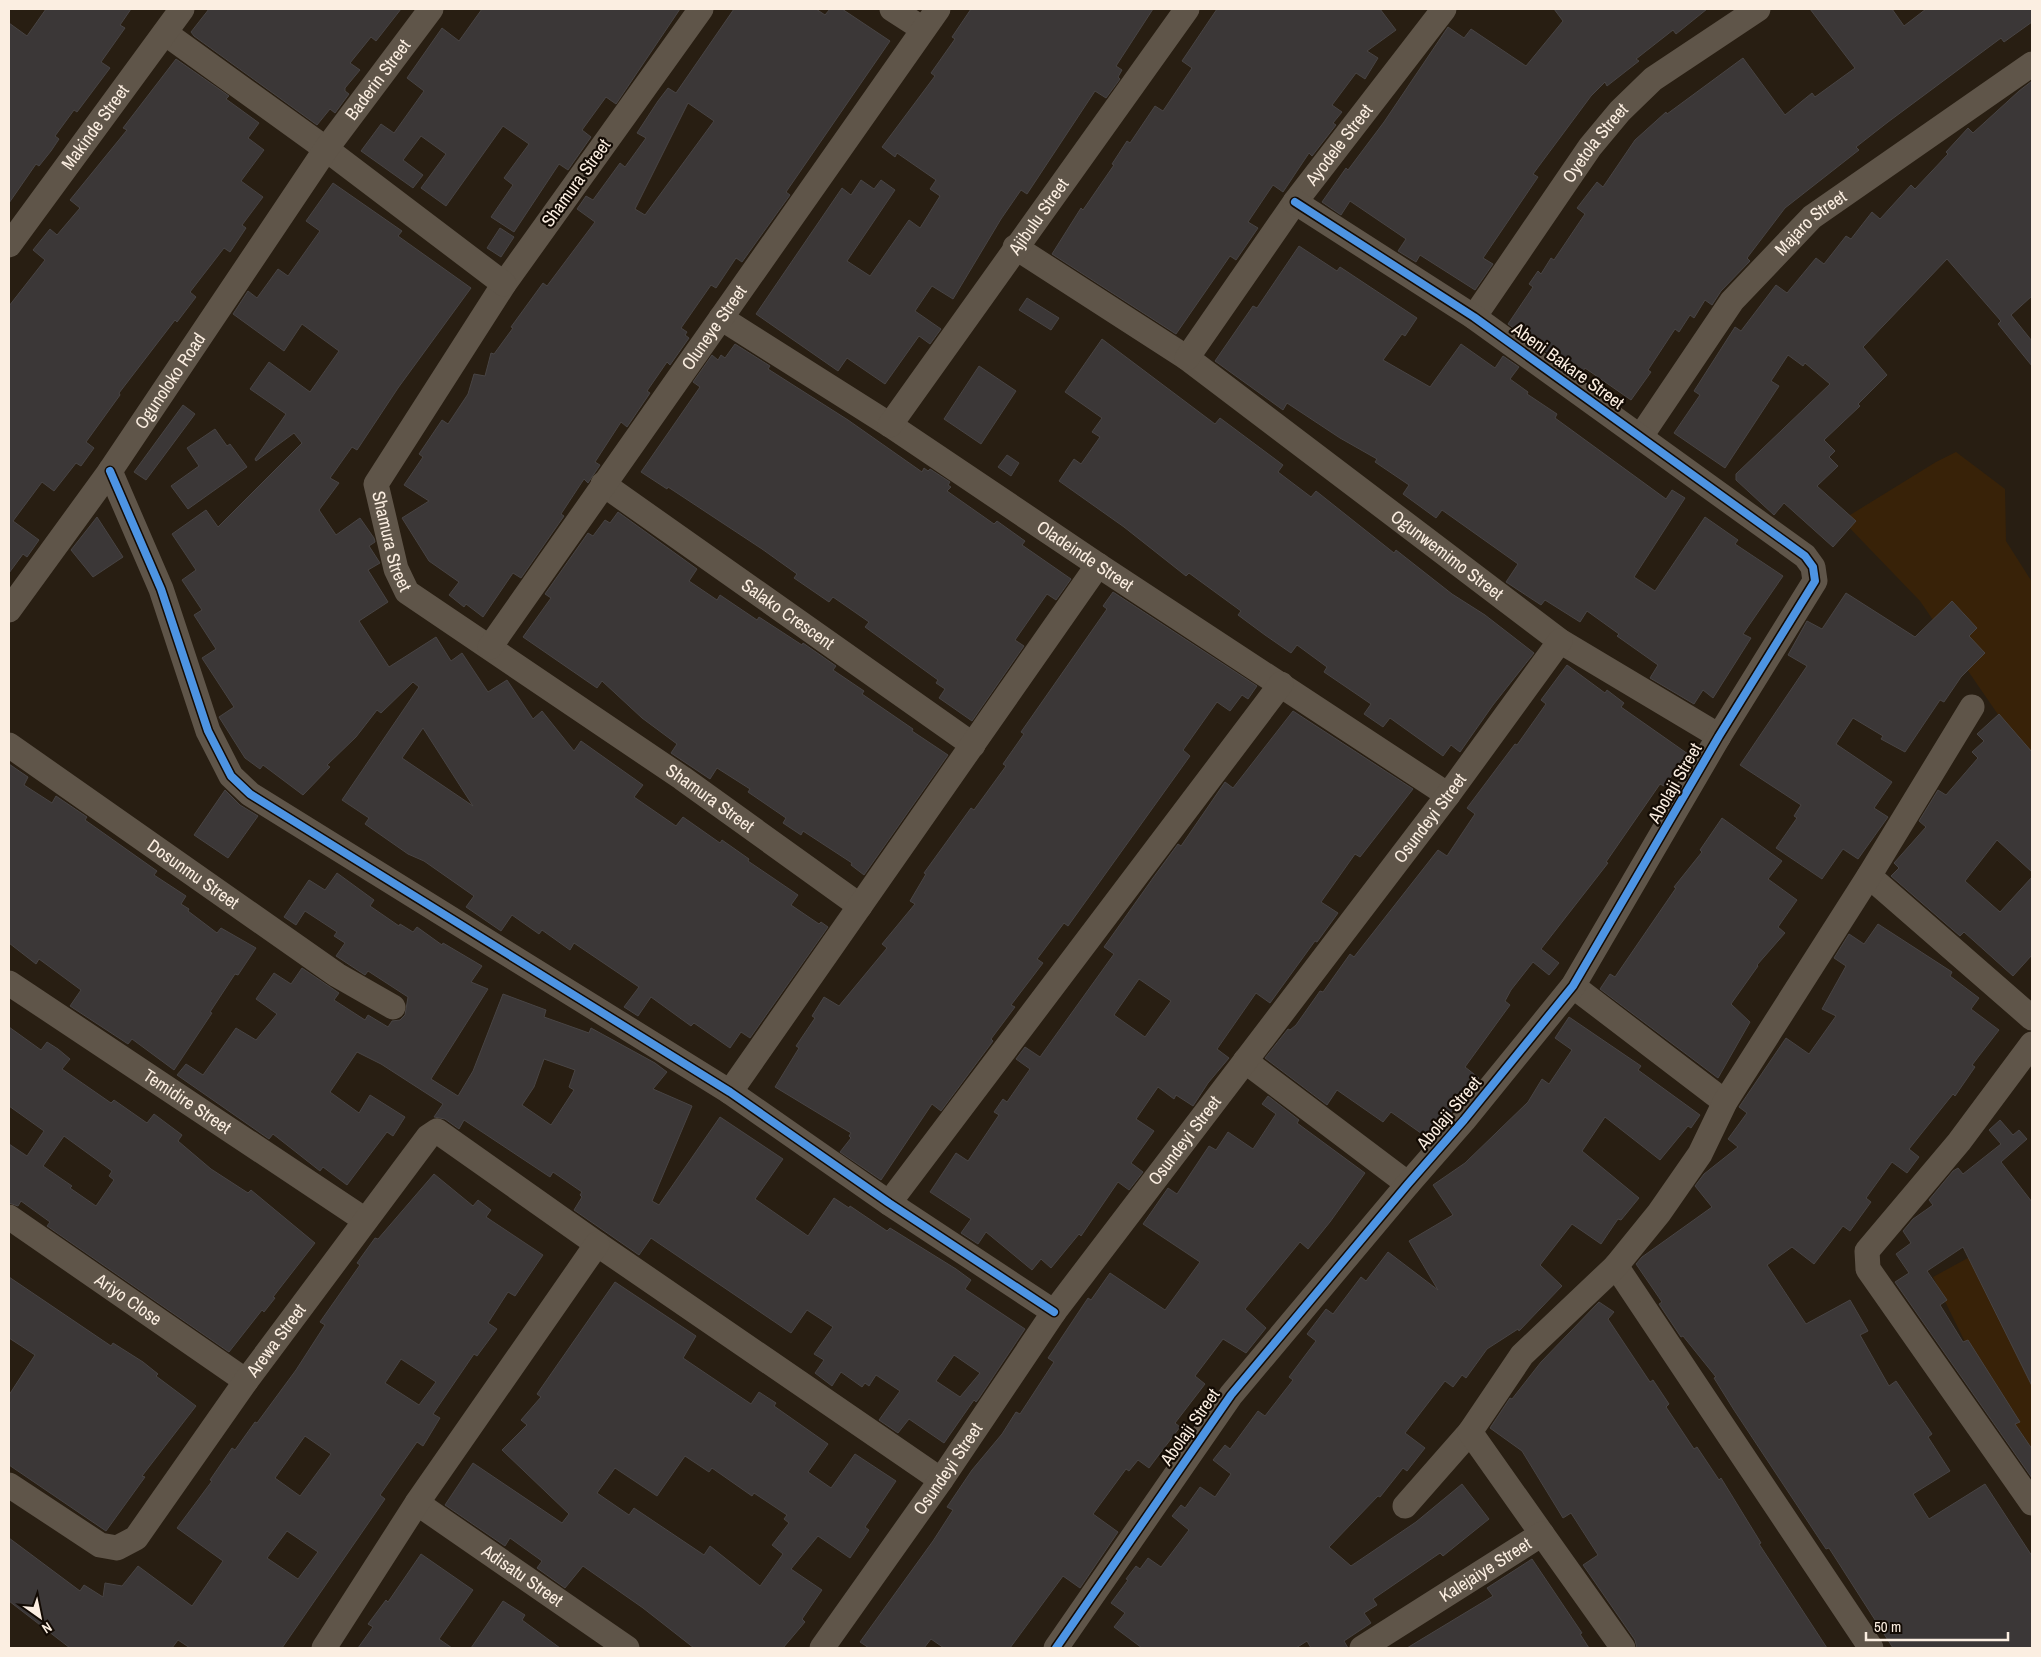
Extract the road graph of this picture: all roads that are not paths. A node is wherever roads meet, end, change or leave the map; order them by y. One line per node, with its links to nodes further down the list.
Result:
1 (182, 9): 10 (street, Makinde Street)
2 (431, 9): 12 (street, Baderin Street)
3 (701, 9): 16 (street, Shamura Street)
4 (892, 9): 9 (street)
5 (938, 9): 9 (street, Oluneye Street)
6 (1186, 9): 15 (street, Ajibulu Street)
7 (1444, 9): 13 (street, Ayodele Street)
8 (1758, 9): 17 (street, Oyetola Street)
9 (924, 30): 18 (street, Oluneye Street)
10 (164, 33): 12 (street); 14 (street, Makinde Street)
11 (2032, 64): 21 (street, Majaro Street)
12 (326, 149): 16 (street); 22 (street, Ogunoloko Road)
13 (1295, 202): 17 (street, Abeni Bakare Street); 19 (street, Ayodele Street)
14 (9, 245)
15 (1015, 247): 19 (street, Ogunwemimo Street); 20 (street, Ajibulu Street)
16 (504, 284): 28 (street, Shamura Street)
17 (1474, 317): 21 (street, Abeni Bakare Street)
18 (721, 318): 20 (street, Oladeinde Street); 23 (street, Oluneye Street)
19 (1187, 358): 27 (street, Ogunwemimo Street)
20 (890, 425): 24 (street, Oladeinde Street)
21 (1641, 436): 25 (street, Abeni Bakare Street)
22 (110, 471): 26 (street, Ogunoloko Road); 43 (street)
23 (603, 484): 28 (street, Oluneye Street); 33 (street, Salako Crescent)
24 (1098, 565): 29 (street, Oladeinde Street); 33 (street)
25 (1814, 567): 31 (street, Abolaji Street)
26 (9, 610)
27 (1560, 641): 31 (street, Ogunwemimo Street); 34 (street, Osundeyi Street)
28 (490, 647): 36 (street, Shamura Street)
29 (1281, 684): 34 (street, Oladeinde Street); 46 (street)
30 (1972, 707): 35 (street)
31 (1719, 736): 38 (street, Abolaji Street)
32 (9, 745): 39 (street, Dosunmu Street)
33 (973, 745): 36 (street)
34 (1448, 795): 42 (street, Osundeyi Street)
35 (1869, 876): 40 (street); 44 (street)
36 (860, 906): 43 (street)
37 (9, 983): 48 (street, Temidire Street)
38 (1573, 986): 44 (street); 45 (street, Abolaji Street)
39 (387, 1003)
40 (2032, 1018)
41 (2032, 1044): 56 (street)
42 (1245, 1061): 45 (street); 51 (street, Osundeyi Street)
43 (730, 1092): 46 (street)
44 (1725, 1102): 50 (street)
45 (1408, 1184): 63 (street, Abolaji Street)
46 (889, 1203): 51 (street)
47 (9, 1218): 52 (street, Ariyo Close)
48 (364, 1220): 49 (street, Arewa Street); 52 (street, Arewa Street)
49 (597, 1244): 54 (street); 57 (street)
50 (1616, 1266): 53 (street); 66 (street)
51 (1054, 1312): 54 (street, Osundeyi Street)
52 (246, 1381): 55 (street, Arewa Street)
53 (1470, 1432): 58 (street); 59 (street)
54 (941, 1480): 62 (street, Osundeyi Street)
55 (9, 1485)
56 (2032, 1503)
57 (417, 1504): 60 (street); 61 (street, Adisatu Street)
58 (1405, 1506)
59 (1542, 1534): 64 (street, Kalejaiye Street); 65 (street, Kalejaiye Street)
60 (324, 1648)
61 (627, 1648)
62 (822, 1648)
63 (1056, 1648)
64 (1362, 1648)
65 (1623, 1648)
66 (1871, 1648)

